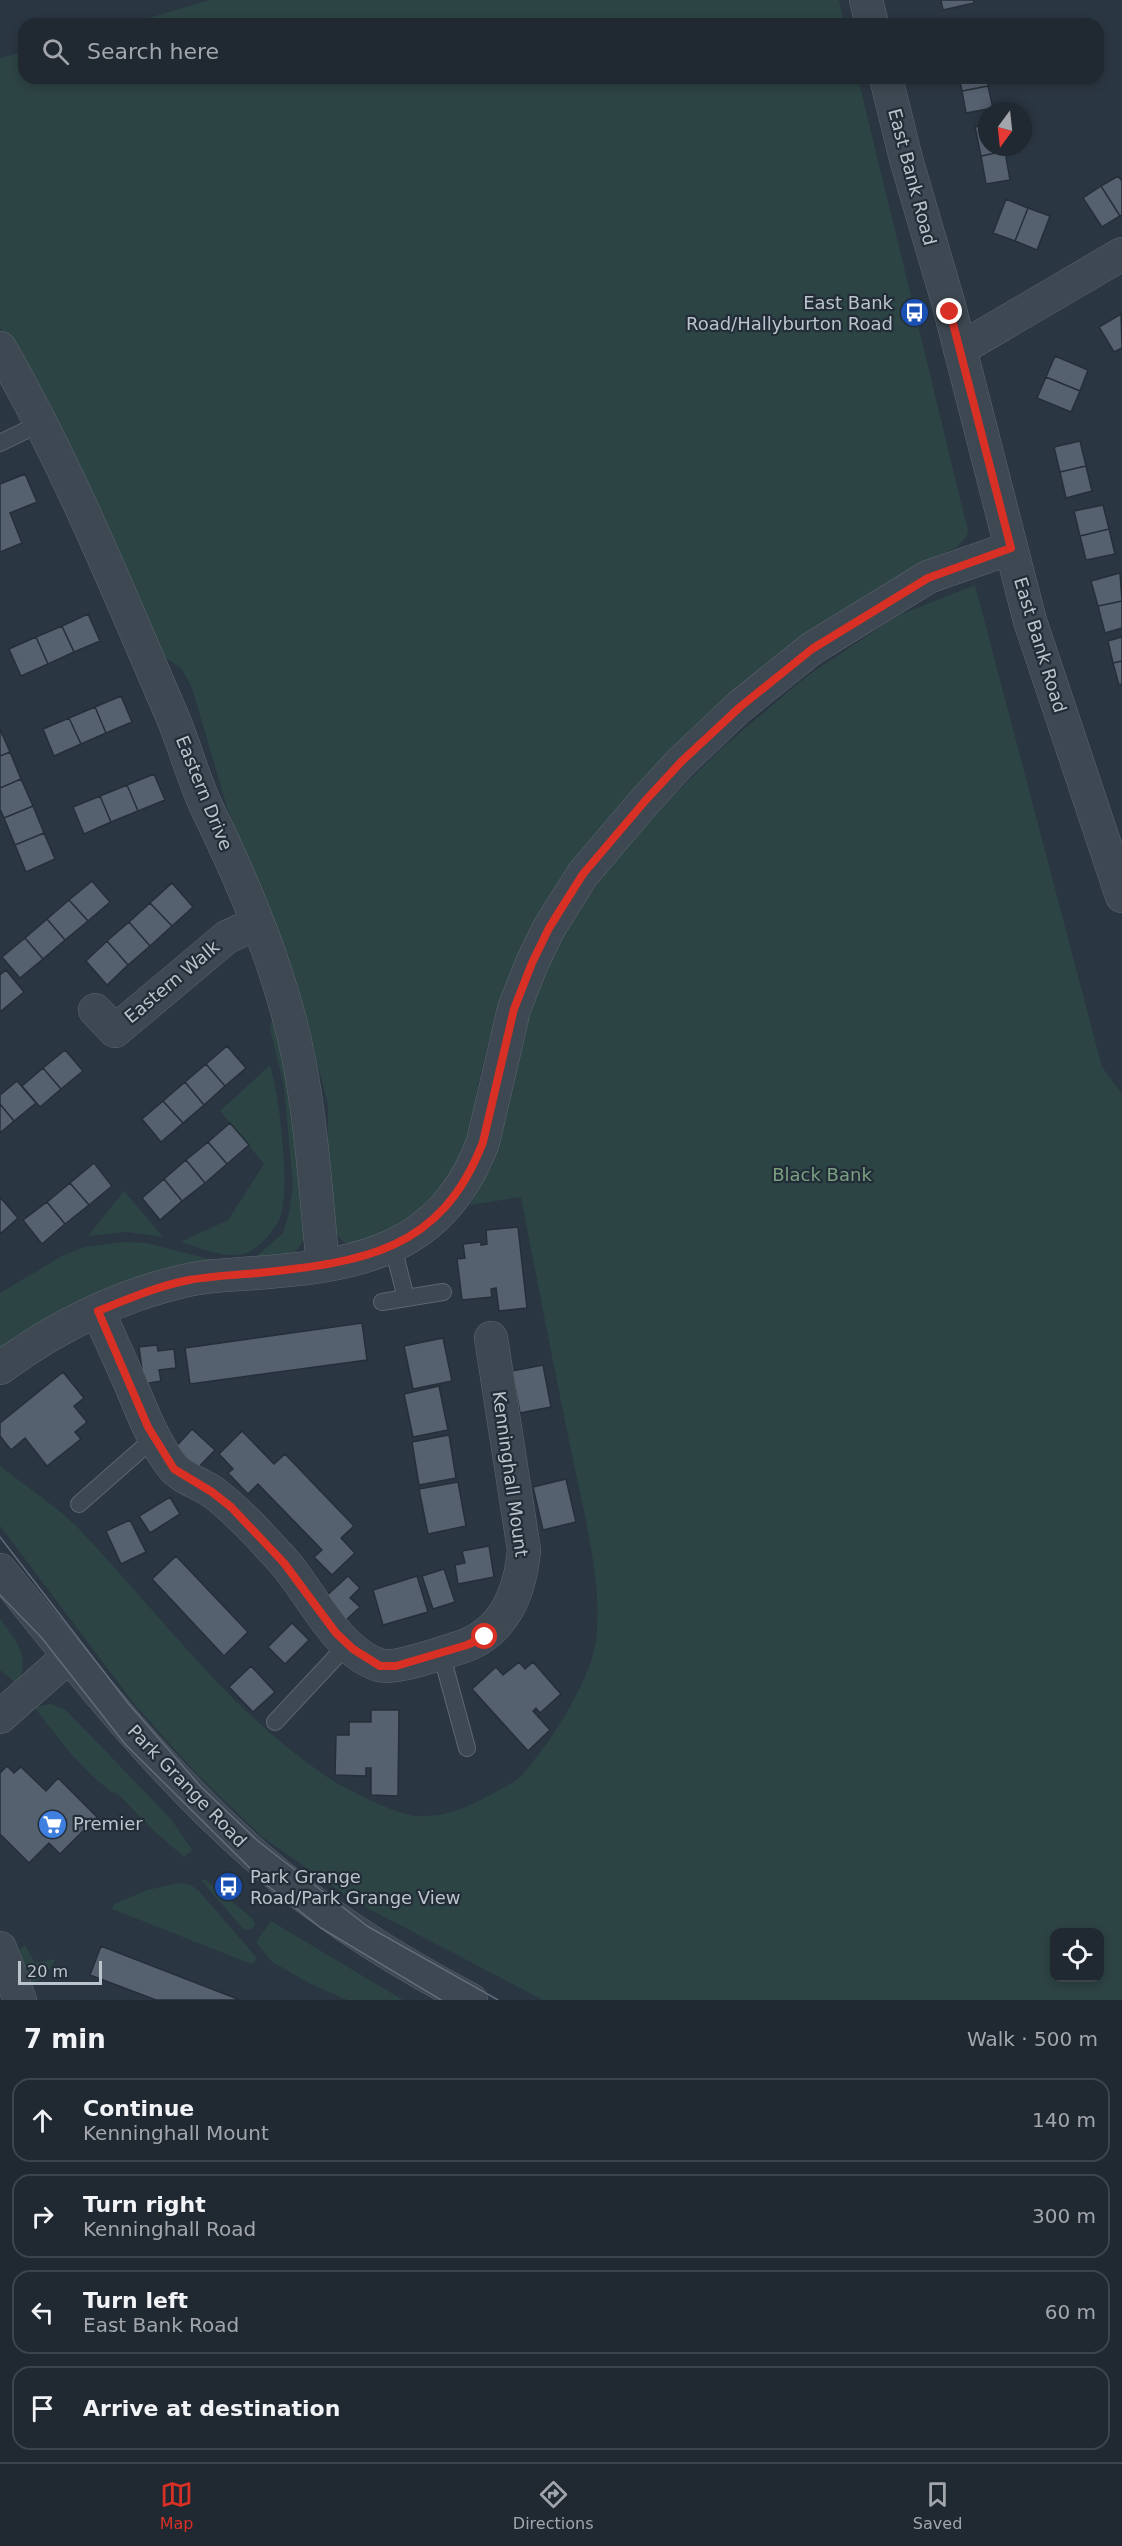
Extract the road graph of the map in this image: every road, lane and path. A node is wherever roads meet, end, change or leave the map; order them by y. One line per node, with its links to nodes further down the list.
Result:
1 (866, 0): 2 (street)
2 (870, 18)
3 (888, 84): 6 (street, East Bank Road)
4 (1122, 254): 6 (street)
5 (0, 348): 7 (street, Eastern Drive)
6 (960, 349): 9 (street, East Bank Road)
7 (42, 423): 8 (lane); 11 (street, Eastern Drive)
8 (0, 443)
9 (1011, 548): 10 (street, East Bank Road); 13 (street)
10 (1122, 896)
11 (257, 923): 12 (street, Eastern Walk); 14 (street, Eastern Drive)
12 (95, 1010)
13 (393, 1247): 14 (street); 16 (lane)
14 (323, 1265): 18 (street)
15 (442, 1292): 16 (lane)
16 (406, 1298): 17 (lane)
17 (382, 1302)
18 (98, 1311): 20 (street); 21 (street, Kenninghall Mount)
19 (491, 1338): 25 (street, Kenninghall Mount)
20 (0, 1368)
21 (154, 1438): 22 (lane); 24 (street, Kenninghall Mount)
22 (79, 1504)
23 (0, 1570): 26 (street, Park Grange Road)
24 (348, 1644): 25 (street, Kenninghall Mount); 28 (lane)
25 (441, 1653): 29 (lane)
26 (69, 1656): 27 (street); 32 (street, Park Grange Road)
27 (0, 1717)
28 (275, 1722)
29 (467, 1748)
30 (3, 1959): 31 (street)
31 (20, 2000)
32 (471, 2000)

